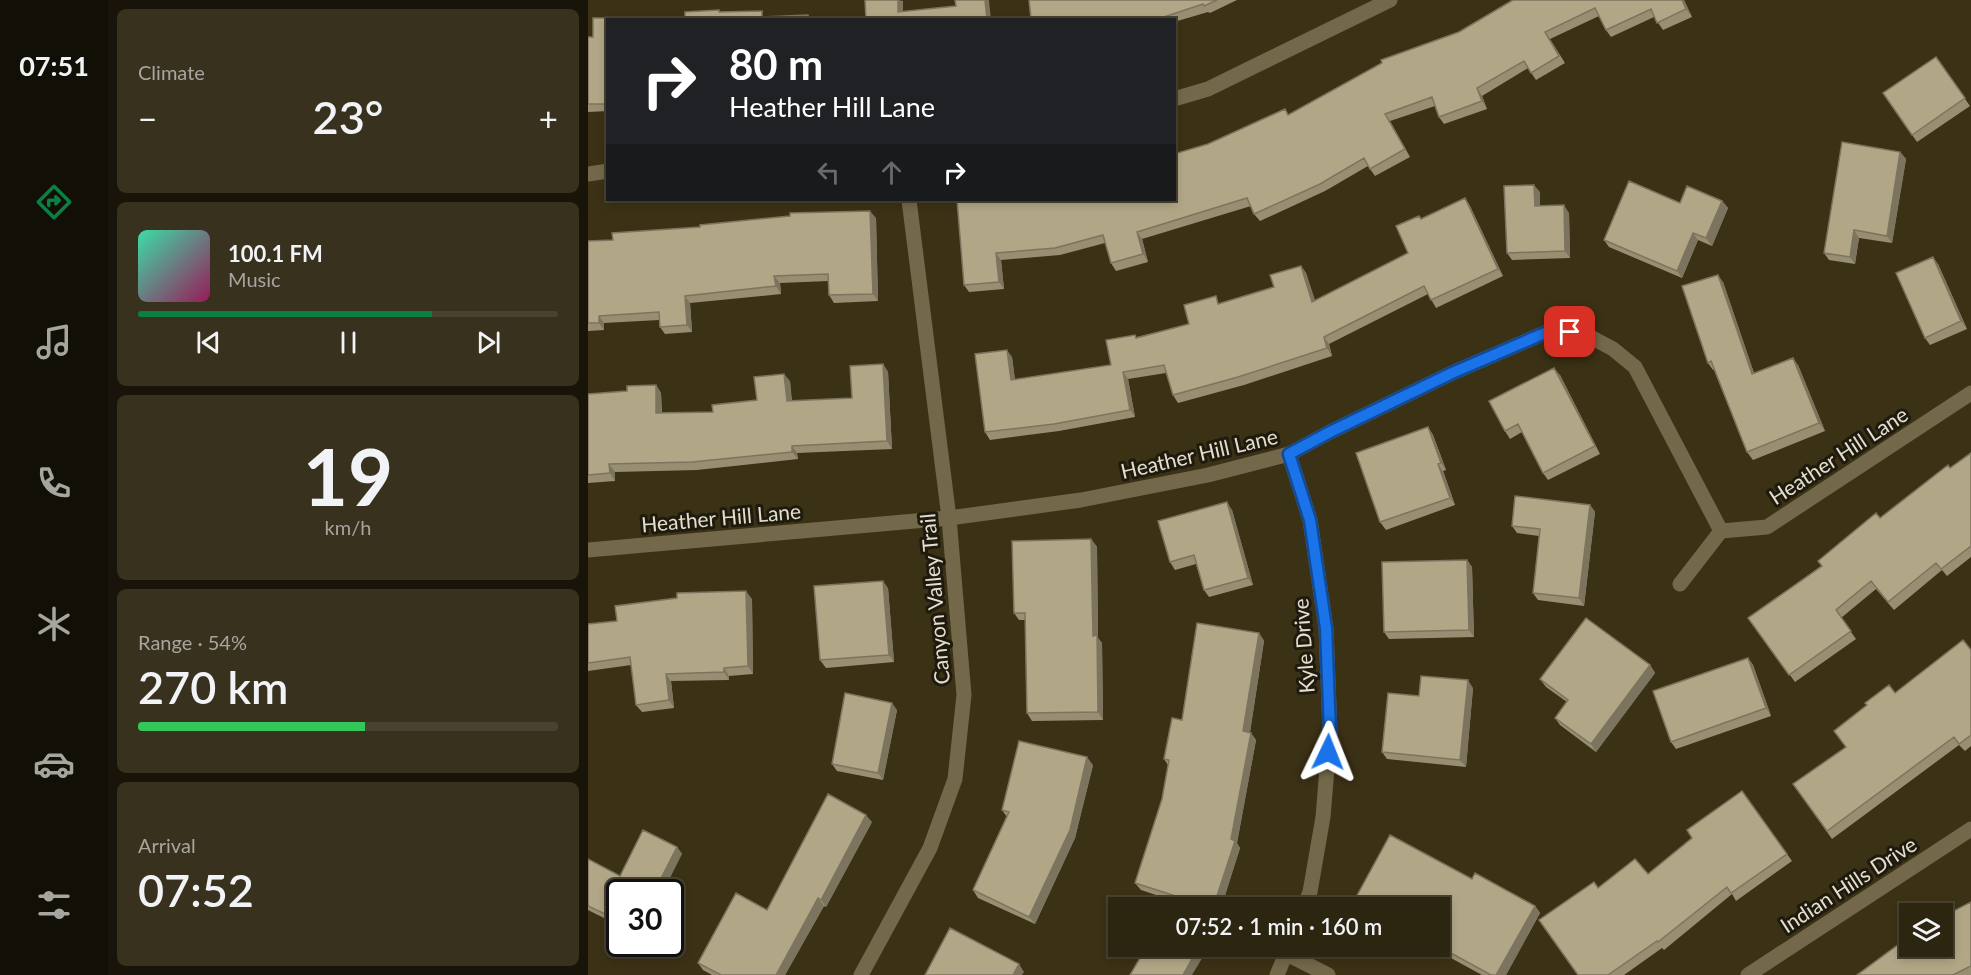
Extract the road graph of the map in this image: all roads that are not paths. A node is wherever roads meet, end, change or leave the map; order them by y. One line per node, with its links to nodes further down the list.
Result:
1 (1390, 0): 2 (street)
2 (1176, 98)
3 (606, 171): 4 (street)
4 (588, 174)
5 (909, 201): 8 (street, Canyon Valley Trail)
6 (1971, 393): 9 (street, Heather Hill Lane)
7 (1289, 454): 8 (street, Heather Hill Lane); 9 (street, Heather Hill Lane); 13 (street, Kyle Drive)
8 (949, 518): 10 (street, Heather Hill Lane); 16 (street, Canyon Valley Trail)
9 (1721, 531): 11 (street)
10 (588, 550)
11 (1680, 584)
12 (1971, 829): 19 (street, Indian Hills Drive)
13 (1308, 897)
14 (1285, 957): 17 (street)
15 (1299, 957): 18 (street)
16 (861, 975)
17 (1277, 975)
18 (1328, 975)
19 (1748, 975)

